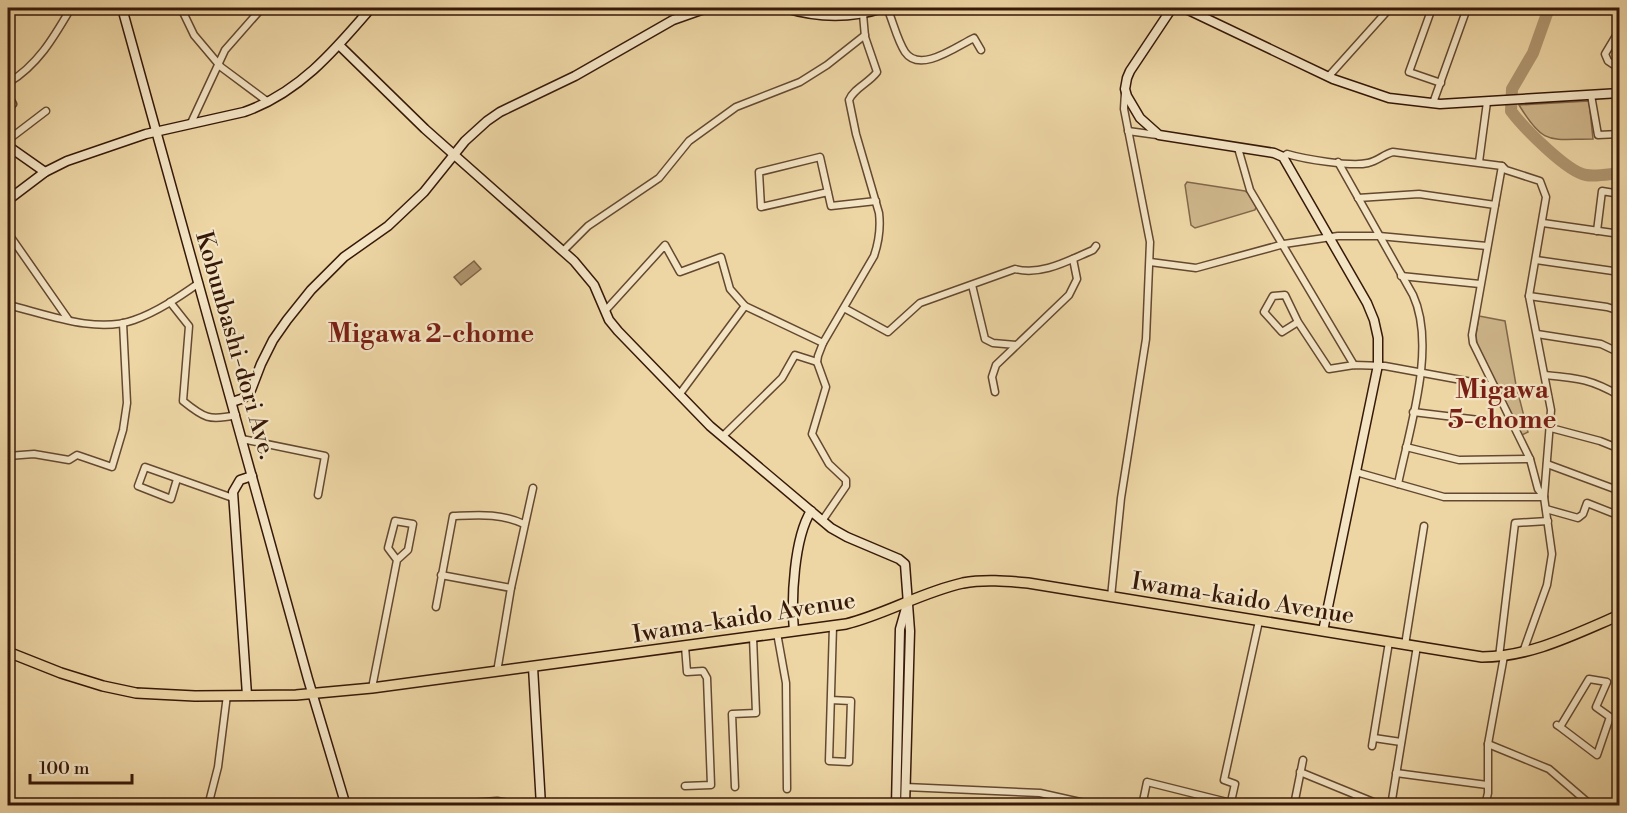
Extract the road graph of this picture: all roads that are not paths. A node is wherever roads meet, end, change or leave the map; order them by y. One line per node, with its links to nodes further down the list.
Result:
1 (71, 8): 22 (street)
2 (122, 8): 34 (street, Kobunbashi-dori Ave.)
3 (181, 8): 19 (street)
4 (262, 8): 19 (street)
5 (371, 8): 17 (street)
6 (707, 8): 41 (street)
7 (785, 8): 14 (street)
8 (885, 8): 14 (street); 18 (street)
9 (1172, 8): 24 (street)
10 (1184, 8): 21 (street)
11 (1388, 8): 21 (street)
12 (1432, 8): 23 (street)
13 (1457, 8): 23 (street)
14 (862, 14): 16 (street)
15 (1620, 29): 20 (street)
16 (865, 35): 51 (street); 62 (street)
17 (339, 45): 28 (street); 41 (street)
18 (981, 50)
19 (218, 63): 28 (street); 33 (street)
20 (1620, 69)
21 (1328, 76): 30 (street)
22 (8, 82)
23 (1441, 83): 30 (street)
24 (1125, 88): 35 (street); 37 (street)
25 (1620, 93): 27 (street)
26 (8, 95): 31 (street)
27 (1591, 96): 29 (street); 36 (street)
28 (268, 102): 33 (street)
29 (1486, 102): 30 (street); 44 (street)
30 (1433, 103)
31 (8, 108)
32 (46, 111): 38 (street)
33 (191, 123): 34 (street)
34 (157, 131): 46 (street); 68 (street, Kobunbashi-dori Ave.)
35 (1128, 131): 37 (street); 65 (street)
36 (1620, 134)
37 (1159, 135): 40 (street)
38 (8, 140)
39 (8, 146): 46 (street)
40 (1238, 148): 42 (street); 59 (street)
41 (454, 153): 62 (street); 94 (street)
42 (1283, 157): 43 (street); 57 (street)
43 (1338, 162): 44 (street); 49 (street)
44 (1479, 162): 45 (street)
45 (1502, 166): 52 (street); 53 (street)
46 (45, 172): 50 (street)
47 (828, 192): 47 (street); 51 (street)
48 (1620, 195): 54 (street)
49 (1358, 198): 52 (street); 58 (street)
50 (8, 200)
51 (876, 201): 75 (street)
52 (1495, 205): 61 (street)
53 (1543, 223): 54 (street); 64 (street)
54 (1597, 231): 56 (street)
55 (8, 232): 78 (street)
56 (1620, 234)
57 (1329, 236): 58 (street); 59 (street); 87 (street)
58 (1379, 236): 61 (street); 67 (street)
59 (1281, 245): 65 (street); 86 (street)
60 (1096, 246): 63 (street)
61 (1487, 246): 69 (street)
62 (562, 251): 76 (street)
63 (1073, 259): 70 (street); 83 (street)
64 (1536, 260): 66 (street); 71 (street)
65 (1150, 262): 125 (street)
66 (1620, 272)
67 (1401, 276): 69 (street); 88 (street)
68 (199, 283): 72 (street); 94 (street, Kobunbashi-dori Ave.)
69 (1480, 284): 90 (street)
70 (972, 285): 75 (street); 83 (street)
71 (1529, 296): 77 (street); 81 (street)
72 (170, 302): 80 (street); 96 (street)
73 (8, 305): 78 (street)
74 (745, 306): 76 (street); 82 (street); 92 (street)
75 (844, 308): 82 (street)
76 (605, 311): 92 (street)
77 (1620, 311)
78 (68, 319): 80 (street)
79 (1298, 322): 79 (street); 86 (street)
80 (123, 323): 103 (street)
81 (1537, 334): 84 (street); 89 (street)
82 (823, 343): 85 (street)
83 (1016, 345): 91 (street)
84 (1620, 353)
85 (816, 362): 99 (street); 118 (street)
86 (1354, 365): 87 (street)
87 (1378, 365): 88 (street); 106 (street)
88 (1421, 373): 90 (street); 95 (street)
89 (1545, 375): 93 (street); 98 (street)
90 (1494, 386): 97 (street)
91 (995, 392)
92 (679, 395): 99 (street)
93 (1620, 396)
94 (232, 402): 96 (street, Kobunbashi-dori Ave.)
95 (1413, 412): 97 (street); 101 (street)
96 (236, 415): 100 (street, Kobunbashi-dori Ave.)
97 (1512, 424): 104 (street)
98 (1551, 428): 102 (street); 105 (street)
99 (722, 437): 116 (street)
100 (242, 439): 107 (street, Kobunbashi-dori Ave.); 112 (street)
101 (1406, 447): 104 (street); 109 (street)
102 (1620, 449)
103 (8, 456)
104 (1530, 459): 113 (street)
105 (1547, 465): 111 (street); 113 (street)
106 (1356, 472): 109 (street); 132 (street)
107 (252, 476): 114 (street); 145 (street, Kobunbashi-dori Ave.)
108 (177, 479): 108 (street); 114 (street)
109 (1398, 484): 113 (street)
110 (533, 488): 120 (street)
111 (1620, 491)
112 (318, 495)
113 (1544, 497): 115 (street)
114 (233, 498): 147 (street)
115 (1546, 508): 117 (street); 119 (street)
116 (811, 511): 118 (street); 131 (street)
117 (1620, 516)
118 (822, 521): 126 (street)
119 (1548, 521): 139 (street); 141 (street)
120 (524, 524): 123 (street); 124 (street)
121 (1424, 526): 136 (street)
122 (397, 560): 122 (street); 144 (street)
123 (441, 575): 124 (street); 127 (street)
124 (511, 588): 143 (street)
125 (1111, 597): 126 (main road, Iwama-kaido Avenue); 129 (main road, Iwama-kaido Avenue)
126 (907, 602): 130 (main road, Iwama-kaido Avenue); 160 (street); 173 (street)
127 (436, 607)
128 (1620, 615): 139 (main road, Iwama-kaido Avenue)
129 (1259, 621): 132 (main road, Iwama-kaido Avenue); 165 (street)
130 (833, 626): 131 (main road, Iwama-kaido Avenue); 148 (street)
131 (794, 631): 133 (main road, Iwama-kaido Avenue)
132 (1323, 631): 135 (main road, Iwama-kaido Avenue)
133 (777, 633): 134 (main road, Iwama-kaido Avenue); 161 (street)
134 (753, 637): 137 (main road, Iwama-kaido Avenue); 159 (street)
135 (1389, 642): 136 (main road, Iwama-kaido Avenue); 150 (street)
136 (1405, 645): 138 (main road, Iwama-kaido Avenue)
137 (685, 646): 142 (main road, Iwama-kaido Avenue); 158 (street)
138 (1417, 646): 141 (main road, Iwama-kaido Avenue); 151 (street)
139 (1523, 653): 141 (main road, Iwama-kaido Avenue)
140 (8, 655): 146 (main road, Iwama-kaido Avenue)
141 (1501, 656): 152 (street)
142 (533, 667): 143 (main road, Iwama-kaido Avenue); 172 (street)
143 (496, 672): 144 (main road, Iwama-kaido Avenue)
144 (372, 688): 145 (main road, Iwama-kaido Avenue)
145 (312, 694): 147 (main road, Iwama-kaido Avenue); 164 (street, Kobunbashi-dori Ave.)
146 (227, 695): 147 (main road, Iwama-kaido Avenue); 168 (street)
147 (247, 695)
148 (831, 700): 148 (street)
149 (1558, 726): 149 (street)
150 (1374, 738): 151 (street); 153 (street)
151 (1401, 742): 156 (street)
152 (1488, 744): 157 (street); 163 (street)
153 (1372, 746)
154 (1303, 760): 155 (street)
155 (1300, 772): 167 (street); 177 (street)
156 (1396, 773): 157 (street); 178 (street)
157 (1487, 785): 179 (street)
158 (684, 786)
159 (735, 787)
160 (905, 787): 174 (street); 175 (street)
161 (787, 789)
162 (1620, 796): 182 (street)
163 (1582, 798): 180 (street); 181 (street)
164 (345, 804): 169 (street)
165 (1230, 804): 176 (street)
166 (458, 805): 170 (street); 171 (street)
167 (1294, 805)
168 (208, 806)
169 (392, 806)
170 (430, 806)
171 (529, 806)
172 (541, 806)
173 (896, 806)
174 (905, 806)
175 (1098, 806)
176 (1142, 806)
177 (1383, 806)
178 (1391, 806)
179 (1485, 806)
180 (1576, 806)
181 (1592, 806)
182 (1611, 806)

